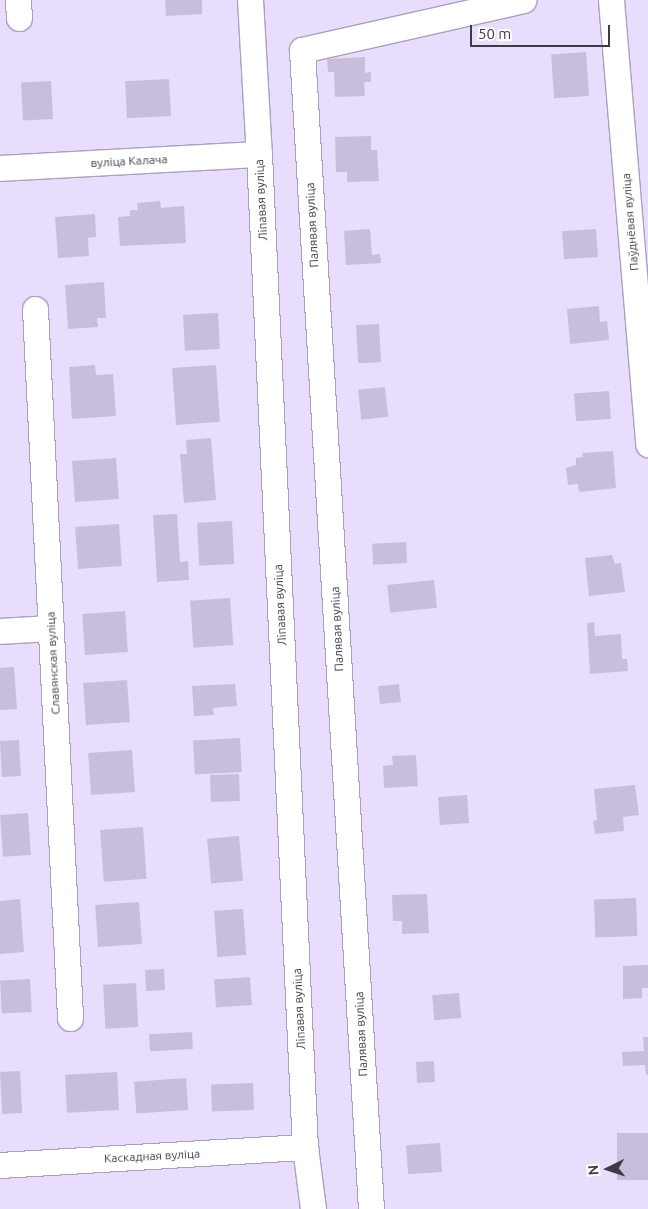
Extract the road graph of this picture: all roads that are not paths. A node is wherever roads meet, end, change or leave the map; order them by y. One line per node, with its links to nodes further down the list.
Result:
1 (250, 0): 4 (street, Ліпавая вуліца)
2 (523, 0): 14 (street, Палявая вуліца)
3 (611, 0): 7 (street, Паўднёвая вуліца)
4 (259, 154): 5 (street, вуліца Калача); 11 (street, Ліпавая вуліца)
5 (0, 168)
6 (35, 310): 8 (street, Славянская вуліца)
7 (648, 444)
8 (51, 628): 9 (street); 10 (street, Славянская вуліца)
9 (0, 631)
10 (70, 1018)
11 (305, 1147): 12 (street, Каскадная вуліца); 13 (street, Ліпавая вуліца)
12 (0, 1164)
13 (313, 1209)
14 (371, 1209)

